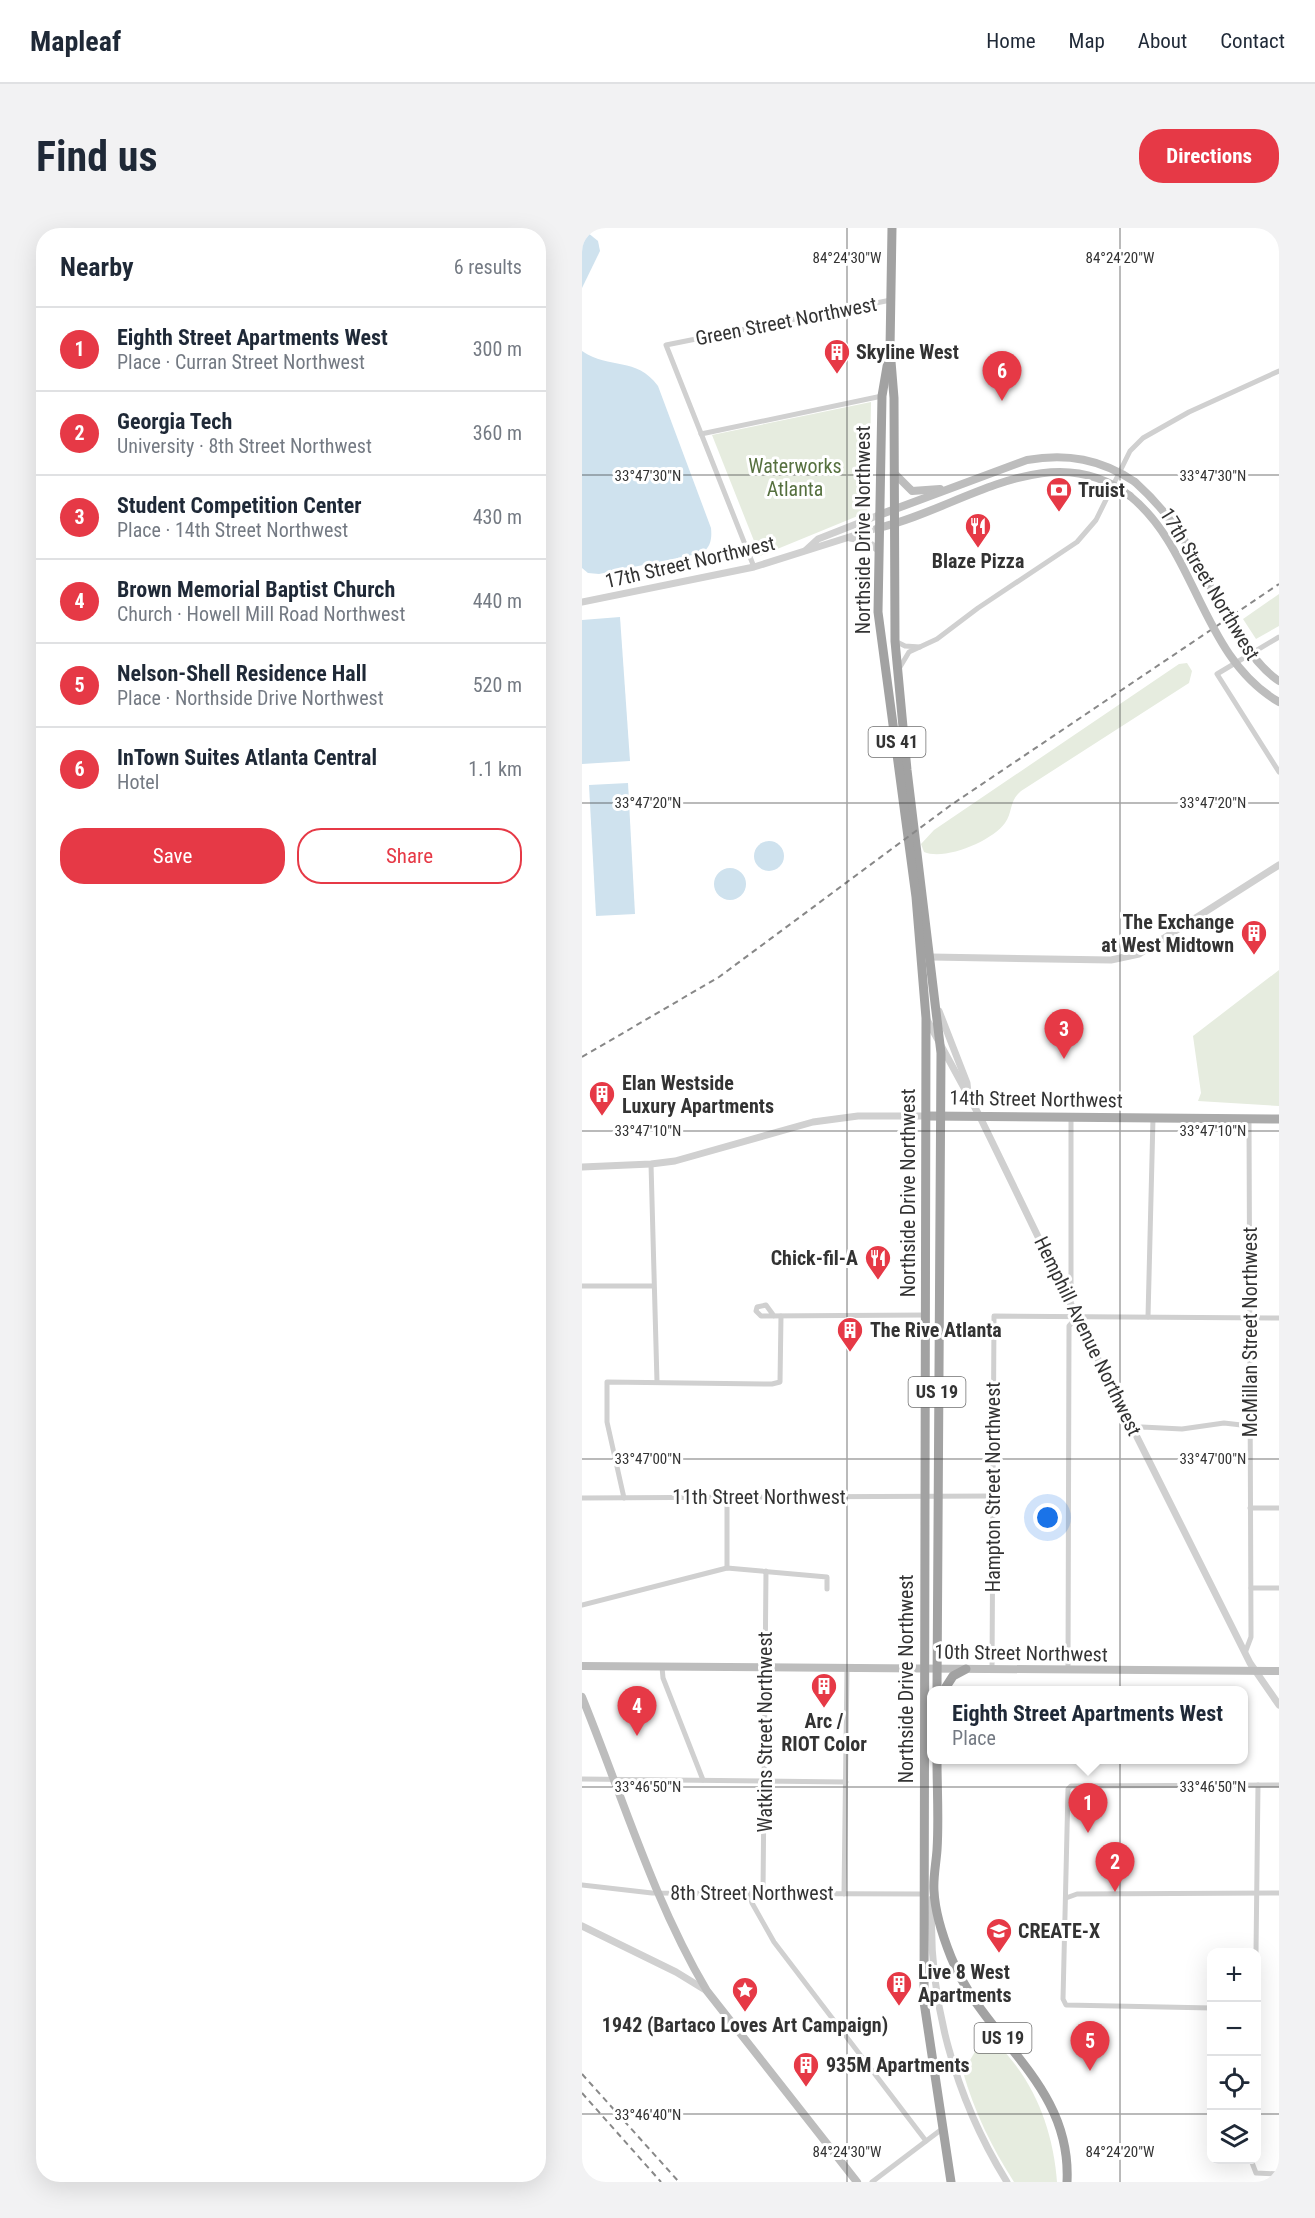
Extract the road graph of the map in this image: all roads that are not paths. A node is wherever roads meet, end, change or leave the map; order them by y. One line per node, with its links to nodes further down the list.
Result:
1 (892, 228): 2 (highway, Northside Drive Northwest / US 41)
2 (891, 300): 3 (highway, Northside Drive Northwest / US 41); 6 (street, Green Street Northwest)
3 (890, 349): 5 (highway, Northside Drive Northwest / US 41); 8 (highway, Northside Drive Northwest / US 41)
4 (1279, 371): 7 (street)
5 (882, 396): 6 (street); 12 (highway, Northside Drive Northwest / US 41)
6 (701, 434): 18 (street)
7 (1119, 471): 9 (street); 10 (main road, 17th Street Northwest); 24 (main road, 17th Street Northwest, bridge)
8 (894, 473): 10 (main road); 11 (highway, Northside Drive Northwest / US 41)
9 (1112, 485): 13 (main road, 17th Street Northwest); 22 (street); 25 (main road, 17th Street Northwest, bridge)
10 (954, 488): 11 (main road, 17th Street Northwest)
11 (893, 510): 12 (main road, 17th Street Northwest); 13 (highway, Northside Drive Northwest / US 41)
12 (879, 515): 14 (highway, Northside Drive Northwest / US 41); 17 (street, 17th Street Northwest)
13 (893, 524): 14 (main road, 17th Street Northwest); 21 (highway, Northside Drive Northwest / US 41)
14 (878, 528): 15 (street, 17th Street Northwest); 16 (highway, Northside Drive Northwest / US 41)
15 (847, 538): 16 (street); 17 (street, 17th Street Northwest)
16 (878, 549): 30 (highway, Northside Drive Northwest / US 41)
17 (804, 552): 18 (street, 17th Street Northwest)
18 (754, 567): 19 (street, 17th Street Northwest)
19 (582, 602)
20 (1279, 637): 26 (street)
21 (895, 641): 22 (street); 23 (highway, Northside Drive Northwest / US 41)
22 (924, 647): 23 (street)
23 (897, 678): 28 (highway, Northside Drive Northwest / US 41)
24 (1279, 681)
25 (1279, 702)
26 (1279, 772)
27 (1279, 865): 28 (street)
28 (932, 957): 29 (highway, Northside Drive Northwest / US 41)
29 (938, 1008): 31 (highway, Northside Drive Northwest / US 41); 32 (street, Hemphill Avenue Northwest)
30 (926, 1018): 31 (street, Hemphill Avenue Northwest); 33 (highway, Northside Drive Northwest / US 41)
31 (940, 1040): 32 (street, Hemphill Avenue Northwest); 34 (highway, Northside Drive Northwest / US 41)
32 (968, 1093): 35 (street, Hemphill Avenue Northwest)
33 (927, 1116): 34 (main road, 14th Street Northwest); 40 (street, 14th Street Northwest); 45 (highway, Northside Drive Northwest / US 19)
34 (941, 1116): 35 (main road, 14th Street Northwest); 51 (highway, Northside Drive Northwest / US 19)
35 (980, 1117): 36 (main road, 14th Street Northwest); 44 (street, Hemphill Avenue Northwest)
36 (1071, 1118): 37 (main road, 14th Street Northwest); 44 (street)
37 (1153, 1118): 38 (main road, 14th Street Northwest); 47 (street)
38 (1249, 1119): 39 (main road, 14th Street Northwest); 48 (street, McMillan Street Northwest)
39 (1279, 1119)
40 (651, 1164): 41 (street, 14th Street Northwest); 43 (street)
41 (582, 1167)
42 (582, 1286): 43 (street)
43 (653, 1286): 50 (street)
44 (1071, 1301): 46 (street, Hemphill Avenue Northwest)
45 (926, 1315): 50 (street); 51 (highway); 54 (highway, Northside Drive Northwest / US 19)
46 (1077, 1317): 47 (street); 53 (street, Hemphill Avenue Northwest); 56 (street, Hampton Street Northwest); 77 (street)
47 (1148, 1317): 48 (street)
48 (1250, 1318): 49 (street); 52 (street, McMillan Street Northwest)
49 (1279, 1318)
50 (657, 1382): 59 (street)
51 (937, 1384): 55 (highway, Northside Drive Northwest / US 19)
52 (1250, 1426): 53 (street); 60 (street, McMillan Street Northwest)
53 (1135, 1431): 68 (street, Hemphill Avenue Northwest)
54 (925, 1496): 55 (street, 11th Street Northwest); 57 (street, 11th Street Northwest); 73 (highway, Northside Drive Northwest / US 19)
55 (937, 1496): 56 (street, 11th Street Northwest); 74 (highway, Northside Drive Northwest / US 19)
56 (993, 1496): 76 (street, Hampton Street Northwest)
57 (727, 1497): 59 (street, 11th Street Northwest); 62 (street)
58 (582, 1498): 59 (street, 11th Street Northwest)
59 (624, 1498)
60 (1250, 1508): 61 (street); 64 (street, McMillan Street Northwest)
61 (1279, 1508)
62 (727, 1568): 63 (street); 67 (street)
63 (766, 1571): 66 (street); 71 (street, Watkins Street Northwest)
64 (1251, 1588): 65 (street); 68 (street, McMillan Street Northwest)
65 (1279, 1588)
66 (826, 1589)
67 (582, 1605)
68 (1245, 1653): 78 (street, Hemphill Avenue Northwest)
69 (582, 1666): 70 (main road, 10th Street Northwest)
70 (662, 1667): 71 (main road, 10th Street Northwest); 87 (street)
71 (765, 1668): 72 (main road, 10th Street Northwest); 88 (street, Watkins Street Northwest)
72 (847, 1668): 73 (main road, 10th Street Northwest); 89 (street)
73 (925, 1668): 74 (main road, 10th Street Northwest); 100 (highway, Northside Drive Northwest / US 19)
74 (936, 1669): 75 (main road, 10th Street Northwest); 80 (highway, Northside Drive Northwest / US 19)
75 (966, 1669): 76 (main road, 10th Street Northwest); 81 (highway)
76 (992, 1670): 77 (main road, 10th Street Northwest)
77 (1068, 1670): 78 (main road, 10th Street Northwest)
78 (1254, 1670): 79 (main road, 10th Street Northwest); 83 (street, Hemphill Avenue Northwest)
79 (1279, 1671)
80 (937, 1686)
81 (947, 1686)
82 (582, 1697): 86 (main road)
83 (1279, 1705)
84 (937, 1764): 96 (highway, Northside Drive Northwest / US 19)
85 (582, 1779): 86 (street)
86 (615, 1779): 87 (street); 93 (main road)
87 (703, 1780): 88 (street)
88 (765, 1780): 89 (street); 95 (street, Watkins Street Northwest)
89 (846, 1782): 99 (street)
90 (1258, 1785): 91 (street); 97 (street); 101 (street)
91 (1279, 1785)
92 (582, 1885): 93 (street, 8th Street Northwest)
93 (659, 1893): 94 (street, 8th Street Northwest); 105 (main road)
94 (749, 1893): 95 (street, 8th Street Northwest); 108 (street)
95 (764, 1893): 99 (street, 8th Street Northwest)
96 (934, 1893): 104 (street); 115 (highway, Northside Drive Northwest / US 19)
97 (1257, 1893): 98 (street); 101 (street); 103 (street)
98 (1279, 1893)
99 (844, 1894): 100 (street, 8th Street Northwest)
100 (922, 1898): 104 (street); 107 (highway, Northside Drive Northwest / US 19)
101 (1066, 1898): 106 (street)
102 (582, 1926): 105 (street)
103 (1256, 1948)
104 (932, 1949): 114 (street)
105 (707, 1991): 111 (main road)
106 (1207, 2008)
107 (942, 2129): 108 (street); 113 (highway, Northside Drive Northwest / US 19)
108 (926, 2141): 112 (street)
109 (1253, 2164): 110 (street)
110 (1279, 2174)
111 (857, 2182)
112 (872, 2182)
113 (951, 2182)
114 (1008, 2182)
115 (1067, 2182)

